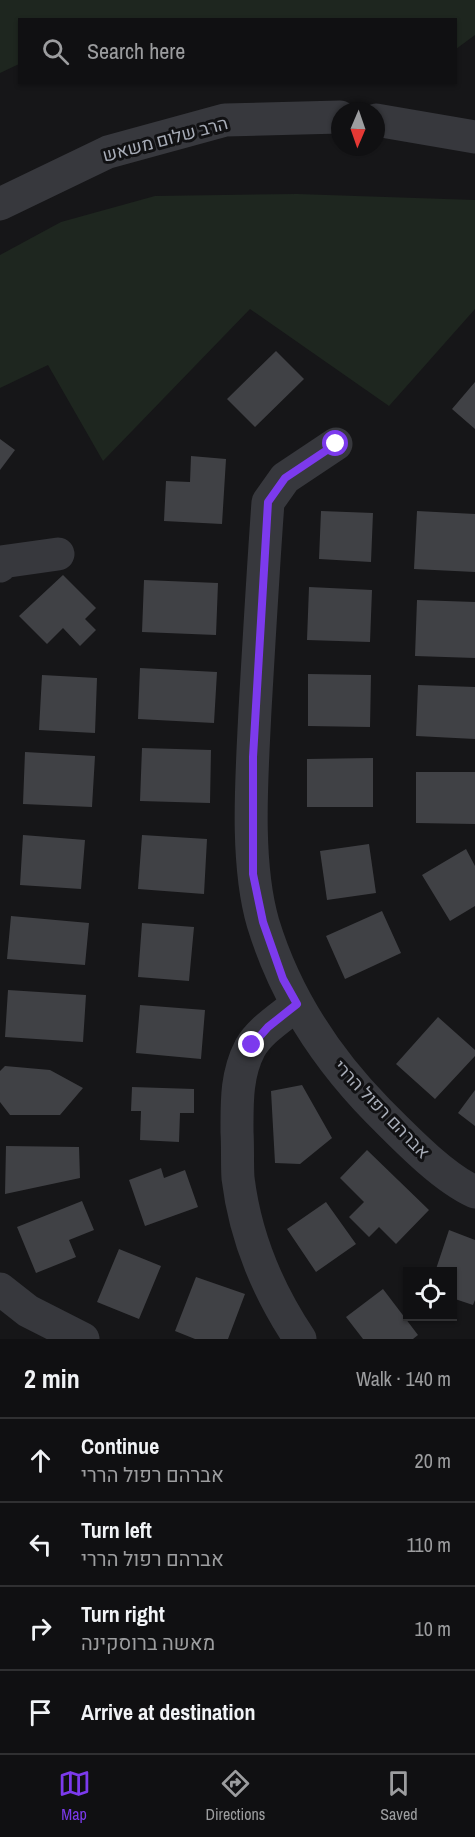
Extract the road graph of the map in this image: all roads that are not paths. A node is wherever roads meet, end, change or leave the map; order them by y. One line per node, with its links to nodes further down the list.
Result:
1 (331, 117): 4 (street, הרב שלום משאש)
2 (385, 122): 3 (street)
3 (475, 137)
4 (0, 204)
5 (336, 444): 8 (street, אברהם רפול הררי)
6 (58, 554): 7 (street)
7 (0, 566)
8 (297, 1004): 9 (street, אברהם רפול הררי); 12 (street)
9 (475, 1192)
10 (0, 1289): 11 (street)
11 (83, 1339)
12 (300, 1339)

